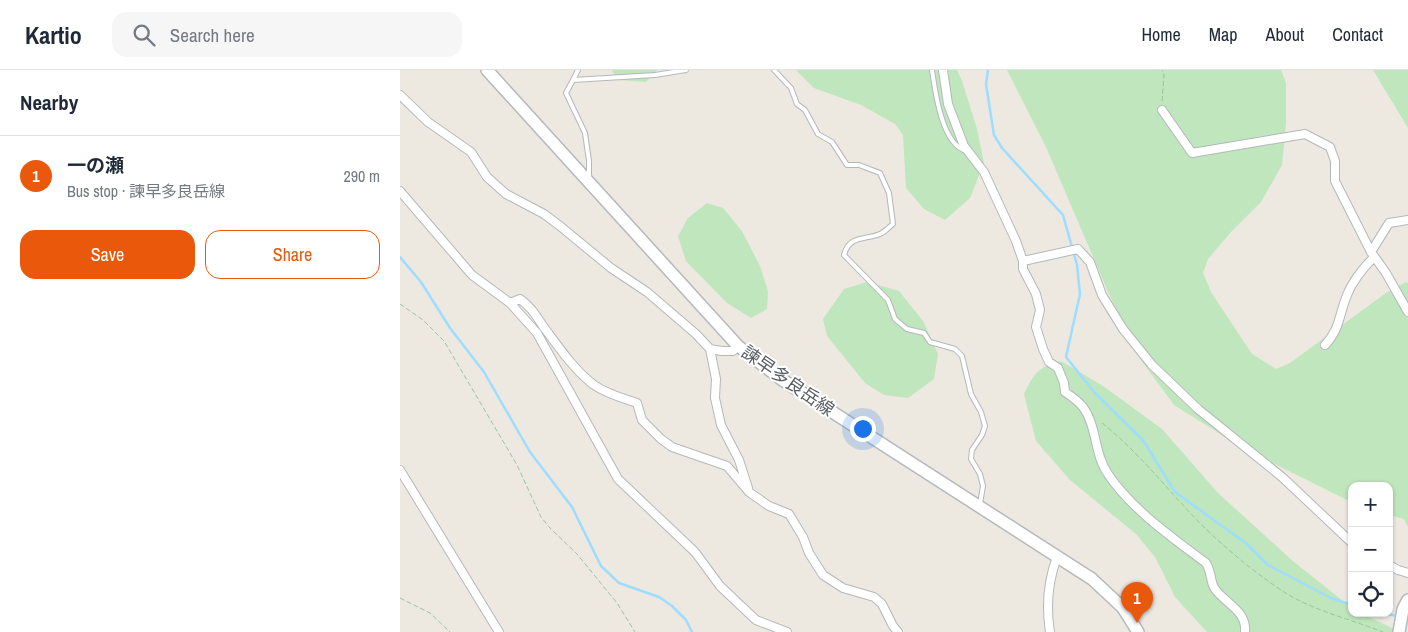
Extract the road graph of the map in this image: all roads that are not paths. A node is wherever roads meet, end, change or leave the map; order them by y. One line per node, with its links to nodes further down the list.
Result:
1 (487, 70): 11 (main road, 諫早多良岳線)
2 (578, 70): 7 (lane)
3 (686, 70): 7 (lane)
4 (774, 70): 23 (lane)
5 (932, 70): 10 (lane)
6 (943, 70): 10 (street)
7 (573, 80): 11 (lane)
8 (400, 95): 20 (street)
9 (1162, 110): 14 (street)
10 (968, 151): 15 (street)
11 (589, 183): 19 (main road, 諫早多良岳線)
12 (400, 191): 16 (street)
13 (1408, 220): 14 (street)
14 (1372, 254): 17 (street); 18 (street)
15 (1023, 261): 24 (street); 35 (street)
16 (510, 303): 22 (street); 31 (street)
17 (1408, 312)
18 (1324, 345)
19 (738, 346): 20 (street); 23 (main road, 諫早多良岳線)
20 (710, 349): 22 (street)
21 (400, 470): 30 (street)
22 (749, 492): 32 (street)
23 (980, 506): 25 (main road, 諫早多良岳線)
24 (1348, 539)
25 (1057, 556): 33 (street); 34 (main road, 諫早多良岳線)
26 (1393, 567): 27 (street)
27 (1408, 573)
28 (1406, 605): 29 (main road)
29 (1400, 630)
30 (499, 632)
31 (786, 632)
32 (898, 632)
33 (1050, 632)
34 (1138, 632)
35 (1245, 632)

